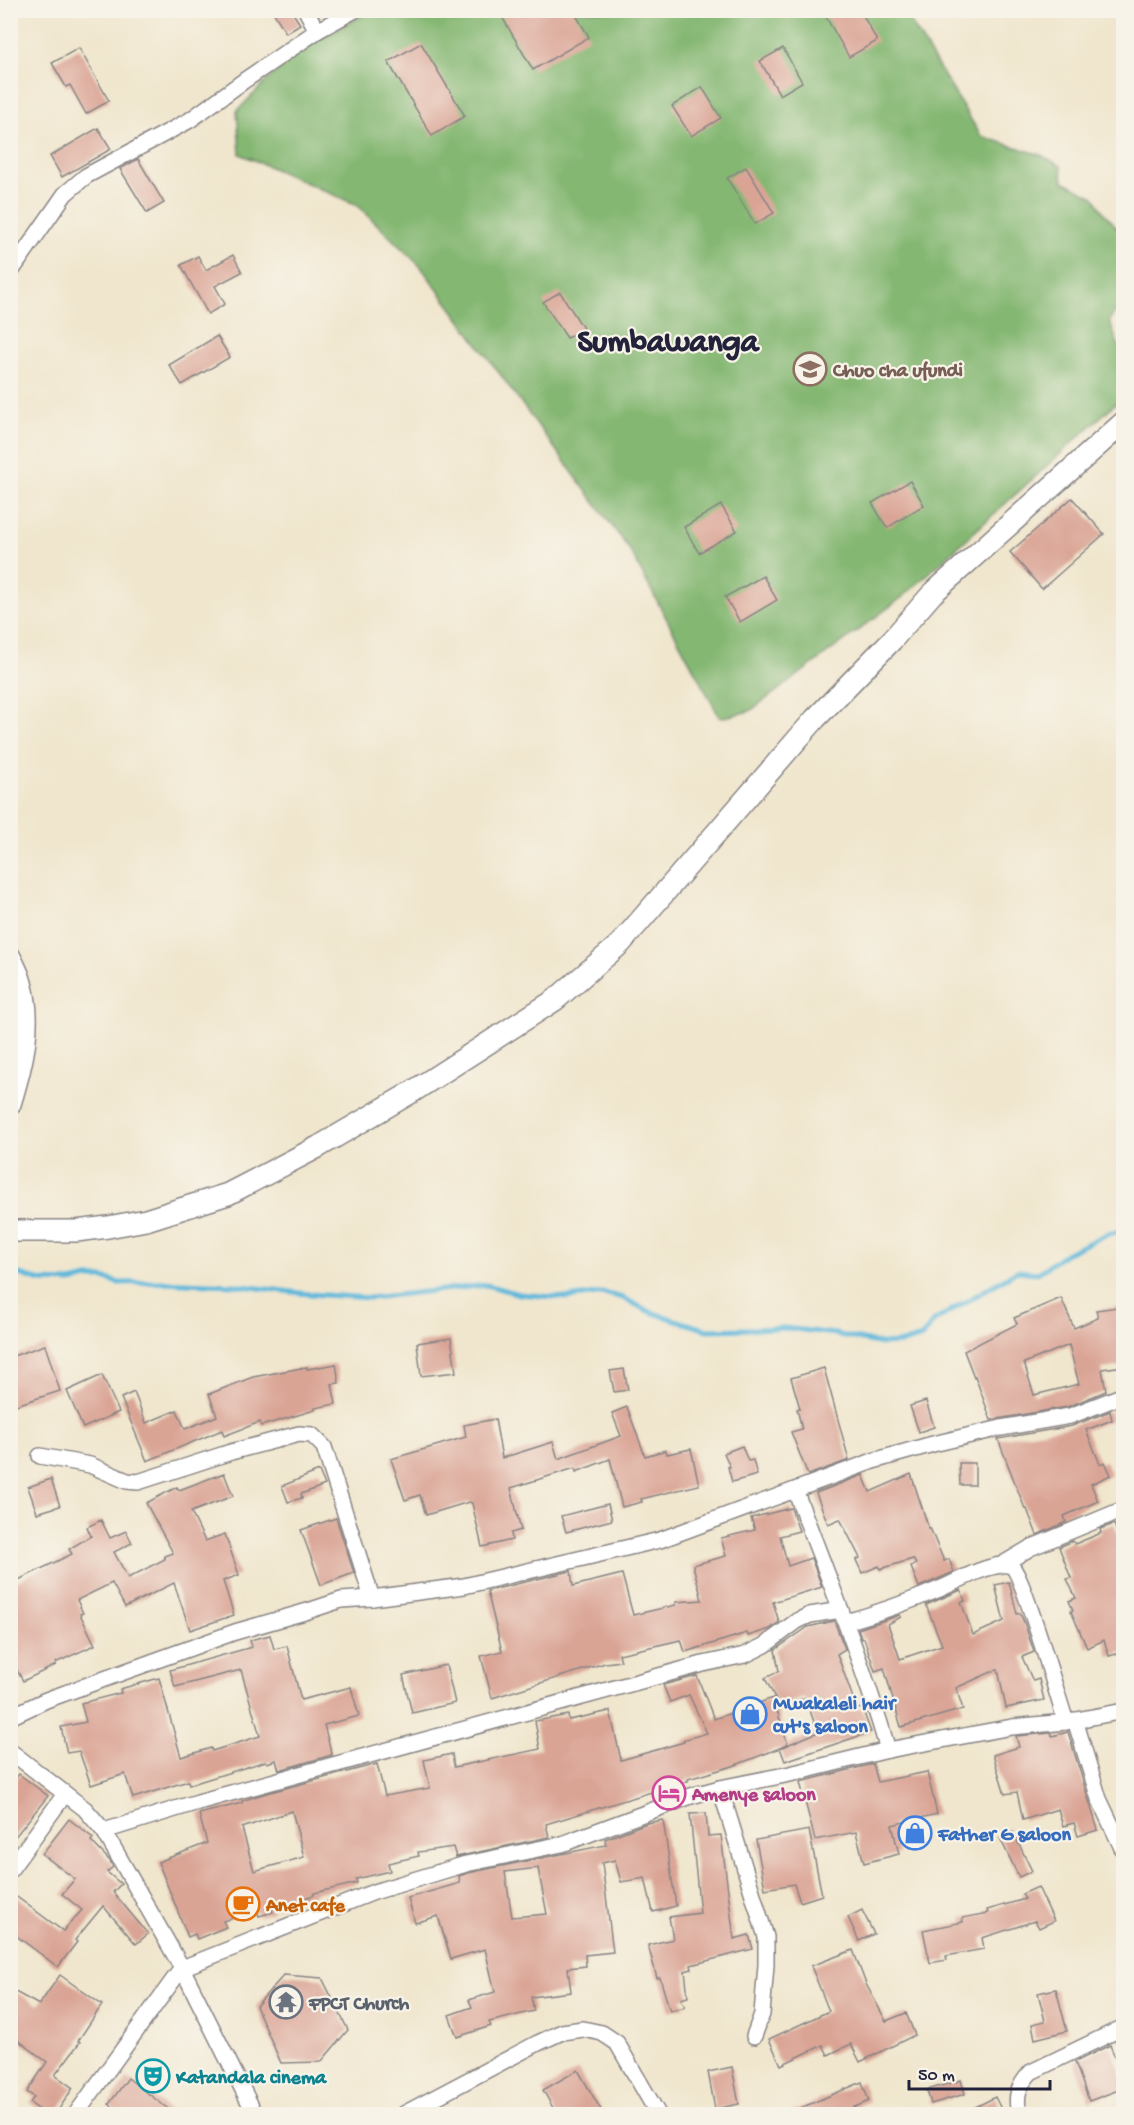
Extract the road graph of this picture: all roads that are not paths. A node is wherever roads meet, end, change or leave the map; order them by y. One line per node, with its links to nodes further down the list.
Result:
1 (306, 10): 3 (street)
2 (356, 10): 3 (street)
3 (317, 31): 4 (street)
4 (10, 273)
5 (1124, 422): 8 (street)
6 (10, 957): 7 (street)
7 (12, 1092)
8 (10, 1231)
9 (1124, 1395): 11 (street)
10 (40, 1456): 14 (street)
11 (795, 1490): 14 (street); 15 (street)
12 (1124, 1509): 13 (street)
13 (1003, 1564): 15 (street); 18 (street)
14 (372, 1598): 17 (street)
15 (844, 1616): 19 (street); 23 (street)
16 (1124, 1711): 18 (street)
17 (10, 1717)
18 (1071, 1721): 19 (street); 24 (street)
19 (888, 1750): 21 (street)
20 (10, 1751): 22 (street)
21 (720, 1788): 26 (street); 28 (street)
22 (65, 1794): 23 (street); 25 (street)
23 (104, 1832): 26 (street)
24 (1124, 1852)
25 (10, 1870)
26 (182, 1968): 29 (street); 30 (street)
27 (1124, 2027): 33 (street)
28 (754, 2036)
29 (76, 2115)
30 (255, 2115)
31 (404, 2115): 32 (street)
32 (658, 2115)
33 (1019, 2115)

